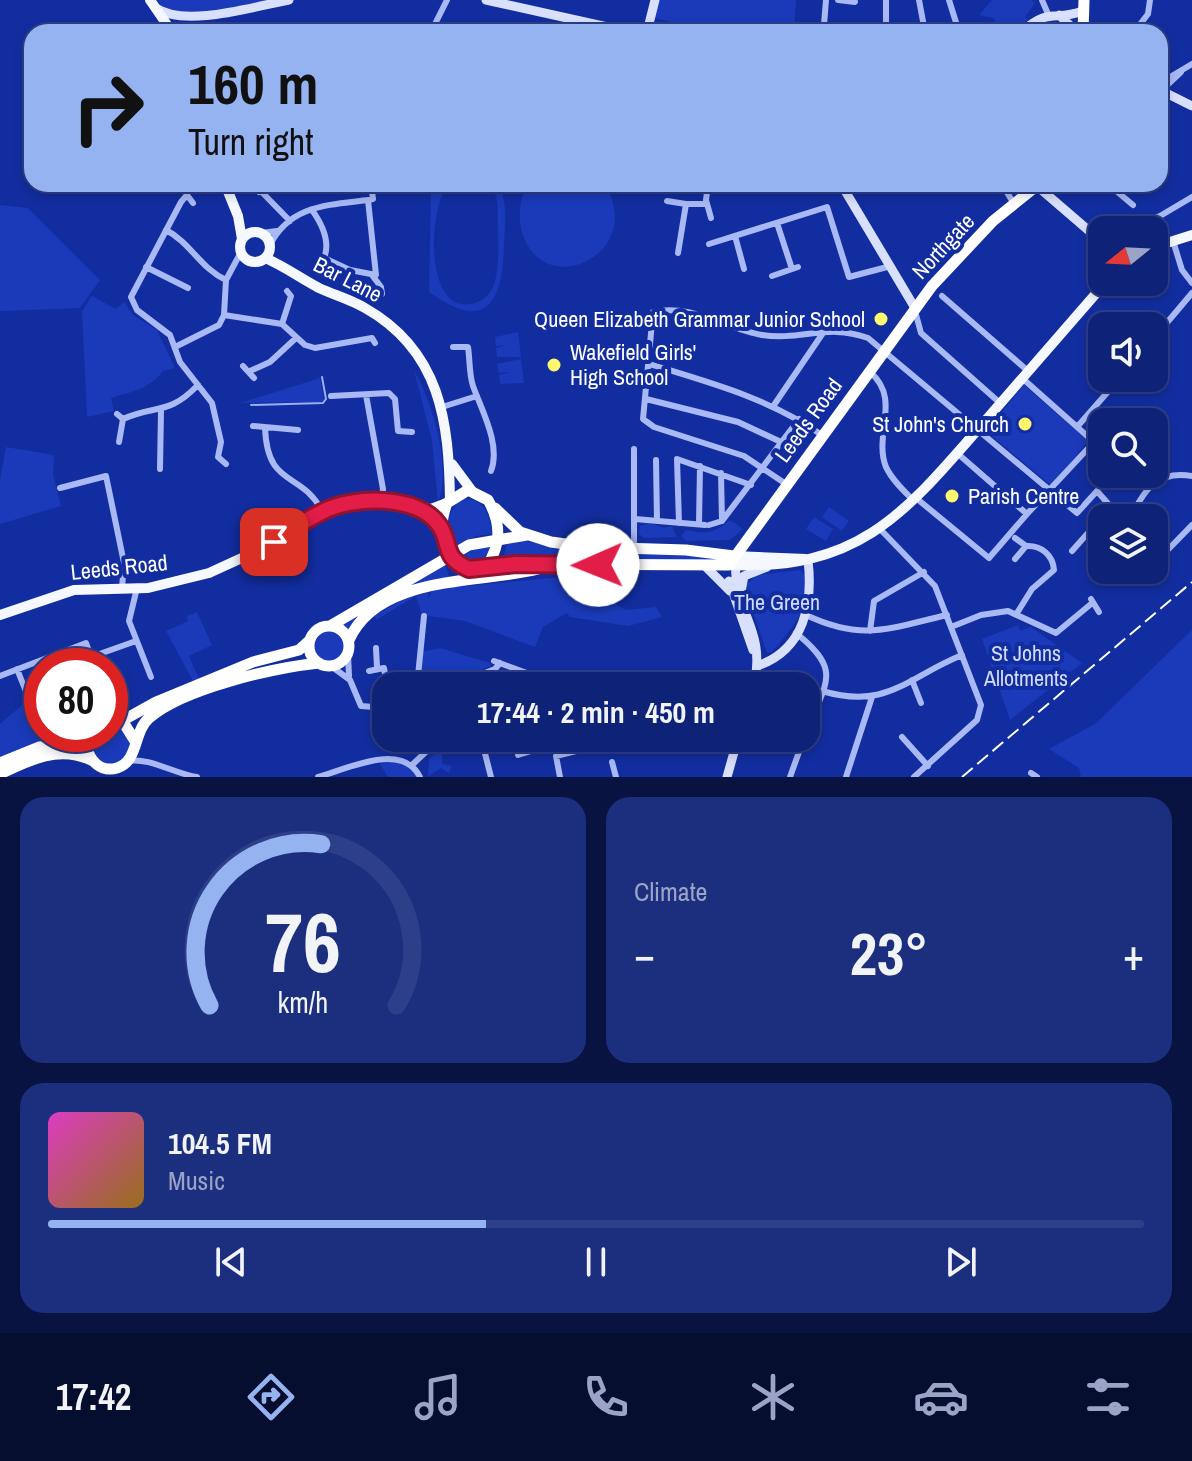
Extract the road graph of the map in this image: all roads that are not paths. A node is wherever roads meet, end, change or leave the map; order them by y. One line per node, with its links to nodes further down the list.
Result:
1 (289, 0): 17 (street)
2 (447, 0): 21 (street)
3 (486, 0): 22 (street)
4 (655, 0): 23 (street)
5 (826, 0): 24 (street)
6 (838, 0): 12 (street)
7 (886, 0): 25 (street)
8 (919, 0): 26 (street)
9 (949, 0): 27 (street)
10 (1042, 0): 16 (street)
11 (1150, 0): 30 (street)
12 (856, 1): 15 (street)
13 (152, 3): 17 (street); 19 (main road)
14 (1084, 5): 18 (street)
15 (855, 11)
16 (1048, 14): 18 (street); 28 (street)
17 (178, 15): 20 (street)
18 (1059, 15): 29 (street)
19 (167, 24)
20 (173, 24)
21 (435, 24)
22 (594, 24)
23 (649, 24)
24 (824, 24)
25 (886, 24)
26 (924, 24)
27 (956, 24)
28 (1033, 24)
29 (1070, 24)
30 (1140, 24)
31 (1192, 64): 32 (street)
32 (1179, 74): 33 (street); 35 (street)
33 (1168, 83)
34 (1168, 93): 35 (street)
35 (1176, 97): 36 (street)
36 (1192, 106)
37 (185, 192): 62 (street)
38 (187, 192): 51 (street)
39 (228, 192): 57 (main road)
40 (259, 192): 60 (street)
41 (372, 192): 49 (street)
42 (707, 192): 53 (street)
43 (846, 192): 77 (street)
44 (1007, 192): 54 (street)
45 (1029, 192): 54 (highway, Northgate)
46 (1045, 192): 63 (street)
47 (1118, 192): 55 (street)
48 (1192, 197): 58 (street)
49 (368, 200): 56 (street); 80 (street)
50 (667, 201): 52 (street)
51 (193, 203)
52 (686, 204): 53 (street); 75 (street)
53 (706, 204): 59 (street)
54 (1014, 204): 90 (highway, Northgate)
55 (1133, 205)
56 (312, 210): 60 (street); 80 (street)
57 (238, 216): 66 (main road); 69 (main road)
58 (1156, 216)
59 (711, 218)
60 (290, 221): 64 (street)
61 (777, 223): 68 (street); 77 (street); 81 (street)
62 (166, 230): 78 (street); 82 (street)
63 (1088, 230)
64 (277, 231): 66 (street); 74 (street)
65 (716, 231): 70 (street)
66 (259, 232): 69 (main road); 74 (main road, Bar Lane)
67 (1192, 235): 71 (main road)
68 (735, 236): 70 (street); 79 (street)
69 (242, 239): 76 (main road)
70 (719, 241): 73 (street)
71 (1173, 241): 72 (main road); 83 (street)
72 (1168, 243)
73 (709, 244)
74 (268, 251): 76 (main road); 114 (main road, Bar Lane)
75 (678, 253)
76 (242, 258): 82 (street)
77 (891, 266): 90 (street)
78 (146, 267): 84 (street); 99 (street)
79 (744, 269)
80 (372, 275): 87 (street)
81 (772, 276)
82 (226, 280): 91 (street)
83 (1192, 283)
84 (188, 288)
85 (287, 291): 92 (street)
86 (1192, 293): 93 (street)
87 (382, 294)
88 (942, 296): 105 (street)
89 (1094, 296): 105 (main road)
90 (915, 308): 101 (highway, Leeds Road); 112 (street)
91 (224, 315): 92 (street); 99 (street)
92 (282, 324): 96 (street)
93 (1168, 324)
94 (825, 330): 101 (street); 102 (street); 113 (street)
95 (329, 336): 98 (street)
96 (296, 338): 98 (street); 103 (street)
97 (375, 343): 98 (street)
98 (332, 346)
99 (175, 347): 106 (street)
100 (453, 347): 110 (street)
101 (884, 350): 104 (highway, Leeds Road); 120 (street)
102 (649, 364): 111 (street); 113 (street)
103 (243, 366)
104 (868, 371): 124 (highway, Leeds Road); 148 (street)
105 (1025, 374): 112 (main road); 119 (street)
106 (198, 385): 115 (street); 132 (street)
107 (1108, 392): 119 (street)
108 (366, 395): 109 (street); 122 (street); 151 (street)
109 (331, 396)
110 (477, 396): 114 (street); 123 (street)
111 (646, 399): 127 (street); 138 (street)
112 (1001, 403): 120 (main road)
113 (774, 405): 116 (street)
114 (442, 407): 133 (main road, Bar Lane)
115 (161, 411): 126 (street); 129 (street)
116 (799, 419): 124 (street); 127 (street)
117 (253, 426): 118 (street)
118 (265, 427): 121 (street); 154 (street)
119 (1077, 427): 146 (street)
120 (978, 429): 131 (main road); 146 (street)
121 (298, 430)
122 (412, 432)
123 (489, 434): 125 (street); 140 (street)
124 (822, 435): 143 (highway, Leeds Road)
125 (479, 437)
126 (119, 442)
127 (781, 442): 138 (street)
128 (634, 449): 156 (street)
129 (162, 452): 130 (street); 139 (street)
130 (172, 453)
131 (957, 453): 148 (main road); 155 (street)
132 (218, 457): 134 (street); 136 (street)
133 (450, 458): 147 (main road, Bar Lane); 150 (main road, Bar Lane)
134 (209, 459)
135 (656, 460): 157 (street)
136 (226, 464)
137 (700, 466): 141 (street); 159 (street); 160 (street)
138 (764, 467): 143 (street); 144 (street)
139 (160, 469)
140 (491, 471)
141 (721, 473): 144 (street); 158 (street)
142 (1192, 476): 152 (street)
143 (786, 484): 165 (highway, Leeds Road)
144 (751, 485): 158 (street)
145 (60, 488): 186 (street)
146 (1052, 490): 155 (street); 173 (street)
147 (472, 491): 149 (highway); 150 (highway)
148 (915, 499): 155 (street); 163 (main road)
149 (488, 500): 164 (highway); 166 (highway)
150 (448, 502): 153 (main road, Leeds Road); 162 (highway)
151 (381, 503): 153 (main road, Leeds Road); 154 (main road, Leeds Road)
152 (1139, 504)
153 (419, 507): 162 (main road)
154 (322, 511): 187 (main road, Leeds Road)
155 (1027, 514)
156 (635, 519): 157 (street); 170 (street)
157 (657, 521): 159 (street)
158 (722, 521): 160 (street)
159 (679, 523): 160 (street)
160 (704, 525)
161 (1192, 525): 171 (street)
162 (442, 528): 168 (highway)
163 (880, 529): 176 (main road); 184 (street)
164 (527, 535): 166 (highway); 170 (highway)
165 (750, 535): 172 (highway); 177 (highway, Leeds Road)
166 (498, 537): 174 (highway); 178 (highway)
167 (1015, 538): 169 (street)
168 (444, 542): 174 (highway); 183 (highway)
169 (1026, 546): 175 (street); 191 (street)
170 (634, 548): 172 (highway); 180 (highway)
171 (1168, 550)
172 (699, 551): 177 (highway)
173 (1072, 551)
174 (450, 555): 178 (highway); 183 (highway)
175 (1015, 559)
176 (808, 560): 177 (main road); 181 (main road); 193 (street)
177 (733, 562): 179 (highway); 181 (main road); 188 (street); 189 (street)
178 (488, 565): 182 (highway); 185 (highway)
179 (703, 565): 180 (highway); 188 (street)
180 (629, 566): 182 (highway)
181 (769, 566): 189 (street)
182 (546, 567): 185 (highway)
183 (426, 572): 196 (highway)
184 (924, 572): 194 (street); 198 (street)
185 (478, 578): 201 (highway)
186 (122, 588): 187 (main road, Leeds Road); 192 (main road, Leeds Road)
187 (137, 588): 202 (street)
188 (732, 593): 207 (street)
189 (743, 603): 207 (street)
190 (1099, 612): 191 (street)
191 (1017, 613): 197 (street)
192 (0, 615)
193 (806, 615): 198 (street); 199 (street)
194 (947, 615): 197 (street); 198 (street)
195 (424, 616): 214 (street)
196 (330, 626): 200 (highway); 201 (highway)
197 (951, 627): 206 (street)
198 (870, 631)
199 (796, 633): 207 (street); 223 (street)
200 (310, 640): 208 (highway); 228 (highway)
201 (349, 640): 205 (highway)
202 (136, 641): 203 (street); 219 (street)
203 (116, 648)
204 (376, 648): 210 (street)
205 (348, 654): 208 (highway); 220 (street)
206 (962, 655): 221 (street); 247 (street)
207 (757, 663): 217 (street)
208 (325, 665): 220 (street); 231 (highway)
209 (24, 666): 211 (street)
210 (377, 667): 212 (street); 213 (street)
211 (17, 669): 218 (street); 222 (street)
212 (369, 671)
213 (387, 672)
214 (418, 672)
215 (487, 672): 216 (street)
216 (521, 672)
217 (756, 672)
218 (0, 676)
219 (151, 677)
220 (350, 680): 227 (street)
221 (912, 680): 225 (street); 226 (street)
222 (24, 686)
223 (822, 691): 224 (street); 226 (street)
224 (820, 696)
225 (927, 696)
226 (872, 697): 260 (street)
227 (372, 707)
228 (128, 715)
229 (128, 728): 231 (highway)
230 (910, 733): 247 (street)
231 (135, 745): 241 (street); 245 (highway)
232 (25, 752): 244 (highway)
233 (88, 752): 242 (highway)
234 (426, 752): 246 (street)
235 (485, 752): 255 (street)
236 (527, 752): 240 (street)
237 (572, 752): 256 (street)
238 (734, 752): 258 (street)
239 (799, 752): 259 (street)
240 (518, 755)
241 (143, 760): 245 (street); 252 (street)
242 (93, 761): 245 (highway); 248 (highway); 250 (street)
243 (612, 762): 257 (street)
244 (0, 763)
245 (124, 764): 251 (street)
246 (412, 765): 249 (street); 254 (street)
247 (928, 766): 261 (street)
248 (0, 774)
249 (333, 775): 253 (street)
250 (99, 777)
251 (110, 777)
252 (197, 777)
253 (318, 777)
254 (420, 777)
255 (491, 777)
256 (560, 777)
257 (616, 777)
258 (727, 777)
259 (790, 777)
260 (846, 777)
261 (914, 777)

